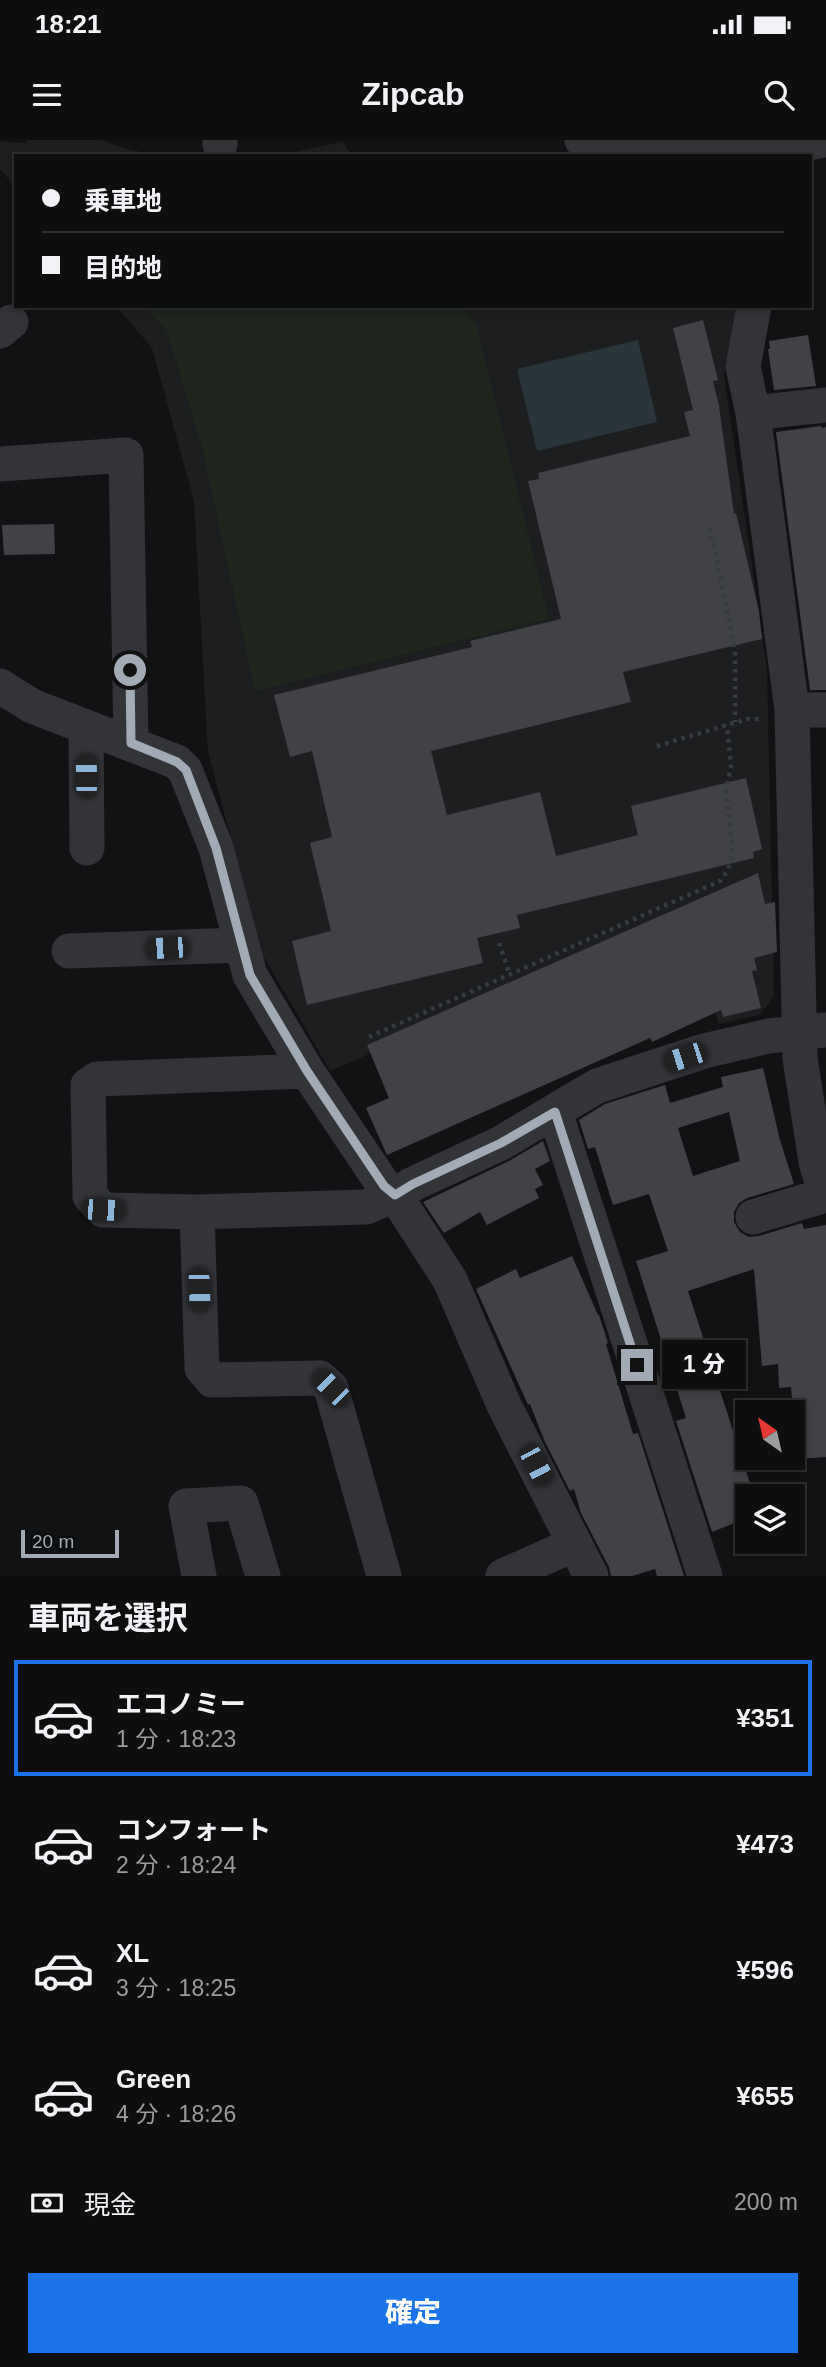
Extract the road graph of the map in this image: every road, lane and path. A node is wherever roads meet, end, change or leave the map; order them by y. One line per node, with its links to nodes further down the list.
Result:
1 (582, 140): 3 (street)
2 (824, 140): 3 (street)
3 (785, 148)
4 (754, 308): 6 (street)
5 (826, 405): 6 (street)
6 (753, 413): 10 (street)
7 (0, 464): 14 (street)
8 (710, 527): 11 (path)
9 (0, 686): 13 (street)
10 (803, 713): 11 (path); 21 (street)
11 (735, 722): 12 (path)
12 (727, 724): 15 (path); 20 (path)
13 (86, 728): 14 (street); 16 (street)
14 (131, 743): 18 (street)
15 (657, 746)
16 (87, 848)
17 (499, 943): 20 (path)
18 (241, 945): 19 (street); 23 (street)
19 (69, 951)
20 (510, 975): 22 (path)
21 (812, 1031): 24 (street); 26 (street)
22 (369, 1037)
23 (307, 1071): 25 (street); 27 (street)
24 (555, 1112): 25 (street); 35 (street)
25 (395, 1195): 27 (street); 29 (street)
26 (826, 1195): 28 (street)
27 (197, 1212): 32 (street)
28 (753, 1217)
29 (575, 1544): 33 (street); 34 (street)
30 (199, 1576): 31 (street)
31 (263, 1576)
32 (384, 1576)
33 (503, 1576)
34 (591, 1576)
35 (705, 1576)

